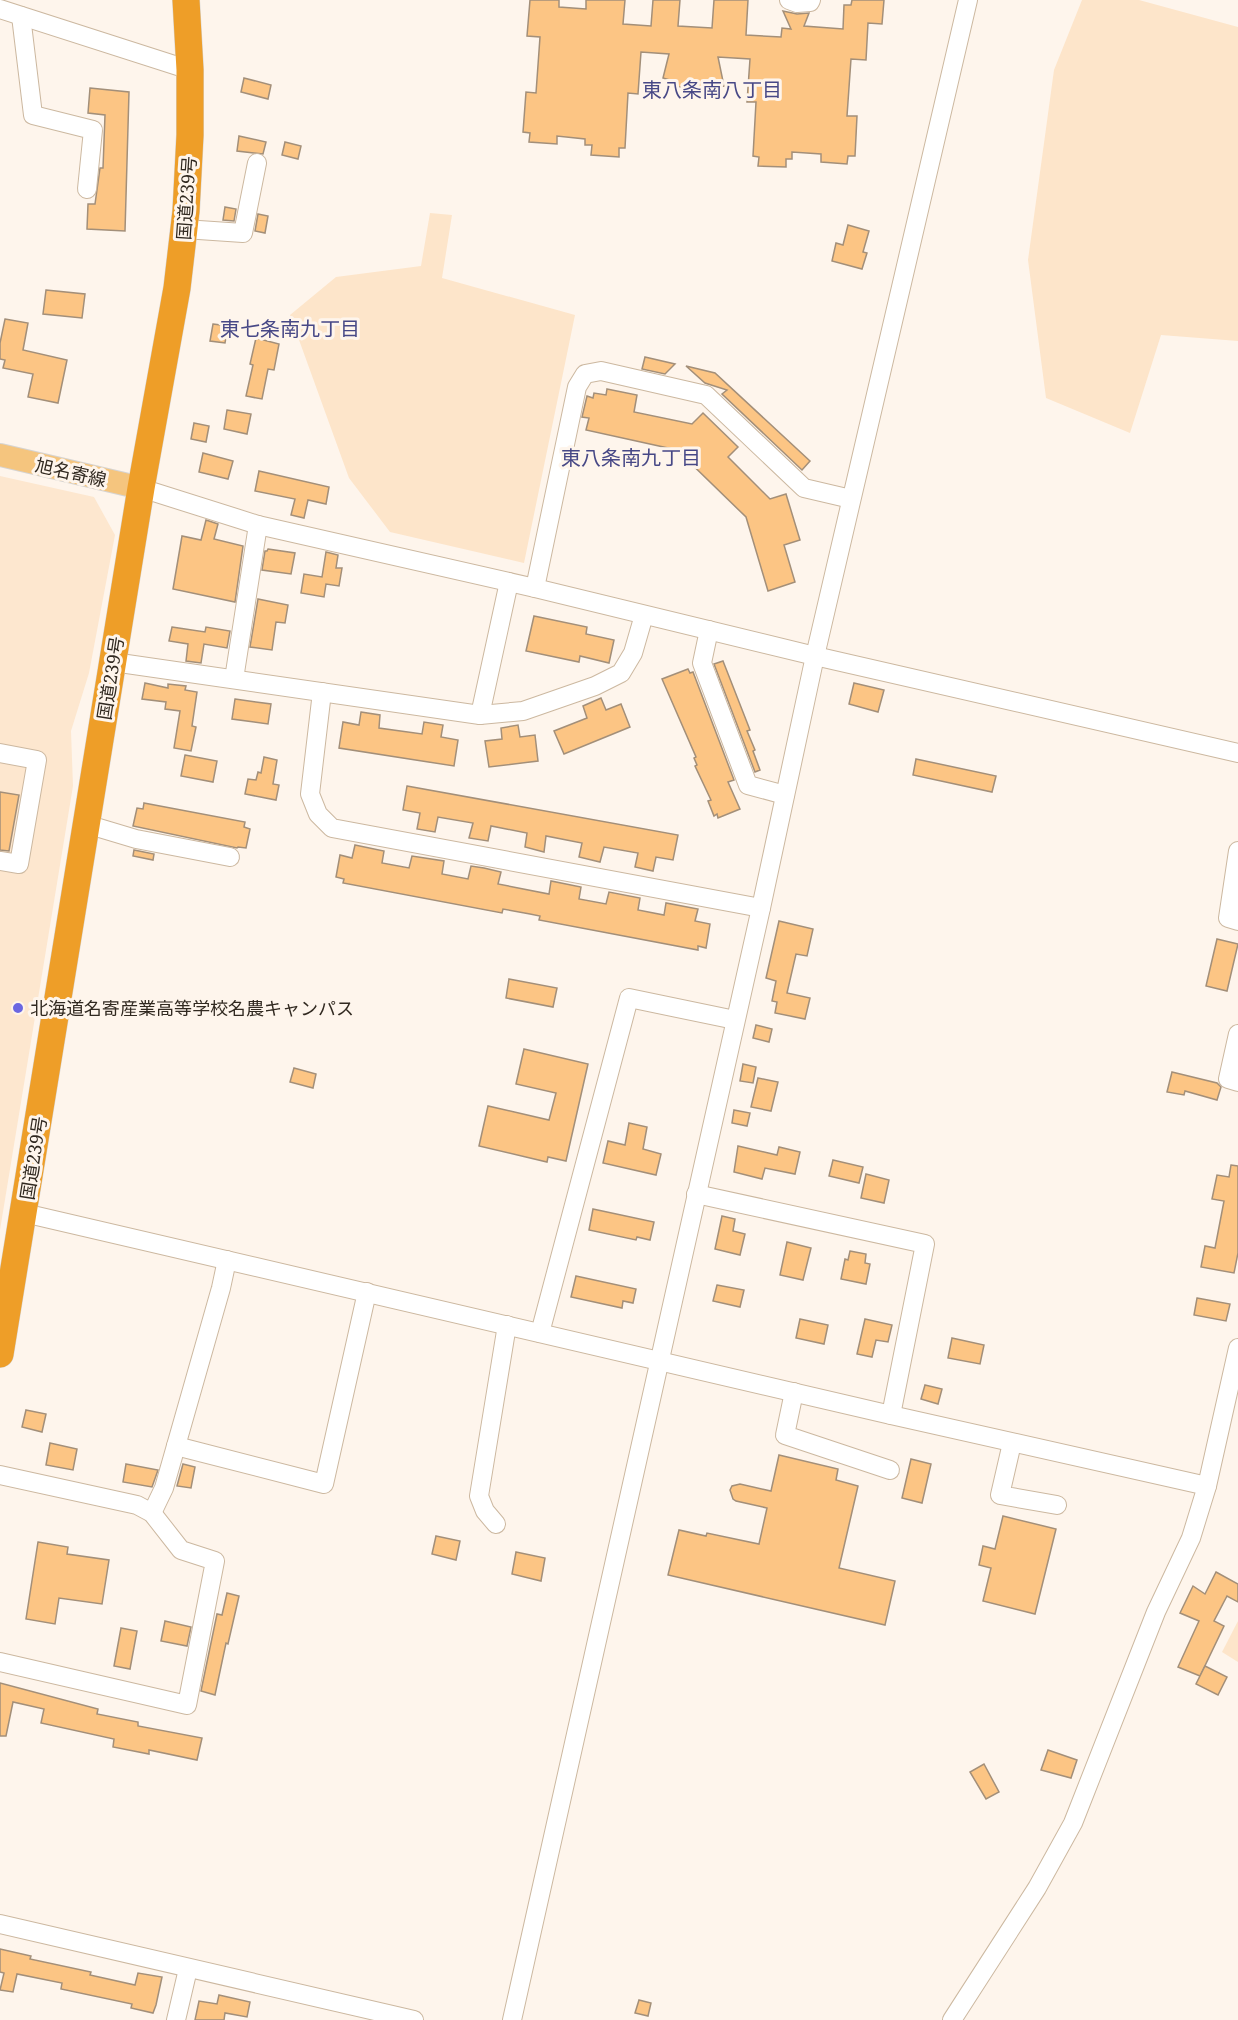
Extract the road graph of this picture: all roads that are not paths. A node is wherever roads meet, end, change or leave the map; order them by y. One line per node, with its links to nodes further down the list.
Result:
1 (186, 0): 7 (highway, 国道239号)
2 (789, 0): 3 (street)
3 (811, 0)
4 (968, 0): 13 (street)
5 (0, 9): 6 (street)
6 (21, 16): 7 (street); 9 (street)
7 (190, 70): 10 (highway, 国道239号)
8 (256, 162): 10 (street)
9 (87, 189)
10 (184, 229): 12 (highway, 国道239号)
11 (0, 455): 12 (main road, 旭名寄線)
12 (141, 488): 14 (street); 20 (highway, 国道239号)
13 (852, 499): 16 (street); 19 (street)
14 (258, 525): 15 (street); 21 (street)
15 (509, 582): 16 (street); 23 (street)
16 (535, 588): 17 (street)
17 (644, 615): 18 (street); 23 (street)
18 (709, 630): 19 (street); 26 (street)
19 (815, 656): 25 (street); 26 (street)
20 (113, 662): 21 (street); 27 (highway, 国道239号)
21 (234, 679): 22 (street)
22 (322, 692): 23 (street); 31 (street)
23 (480, 715)
24 (0, 753): 30 (street)
25 (1238, 753)
26 (785, 795): 31 (street)
27 (86, 824): 29 (street); 37 (highway, 国道239号)
28 (1238, 851): 32 (street)
29 (230, 858)
30 (0, 861)
31 (761, 908): 33 (street)
32 (1238, 921)
33 (735, 1020): 36 (street); 41 (street)
34 (1238, 1034): 35 (street)
35 (1238, 1082)
36 (696, 1194): 44 (street); 46 (street)
37 (24, 1213): 38 (street); 43 (highway, 国道239号)
38 (227, 1260): 39 (street); 48 (street)
39 (367, 1292): 40 (street); 48 (street)
40 (507, 1325): 41 (street); 54 (street)
41 (540, 1333): 44 (street)
42 (1238, 1348): 51 (street)
43 (0, 1354)
44 (659, 1360): 45 (street); 60 (street)
45 (794, 1392): 46 (street); 49 (street)
46 (891, 1415): 47 (street)
47 (1012, 1443): 51 (street); 52 (street)
48 (176, 1446): 53 (street)
49 (890, 1470)
50 (0, 1474): 53 (street)
51 (1207, 1486): 61 (street)
52 (1057, 1505)
53 (152, 1513): 55 (street)
54 (496, 1524)
55 (0, 1662)
56 (0, 1924): 57 (street)
57 (188, 1969): 58 (street); 59 (street)
58 (176, 2020)
59 (414, 2020)
60 (512, 2020)
61 (952, 2020)

